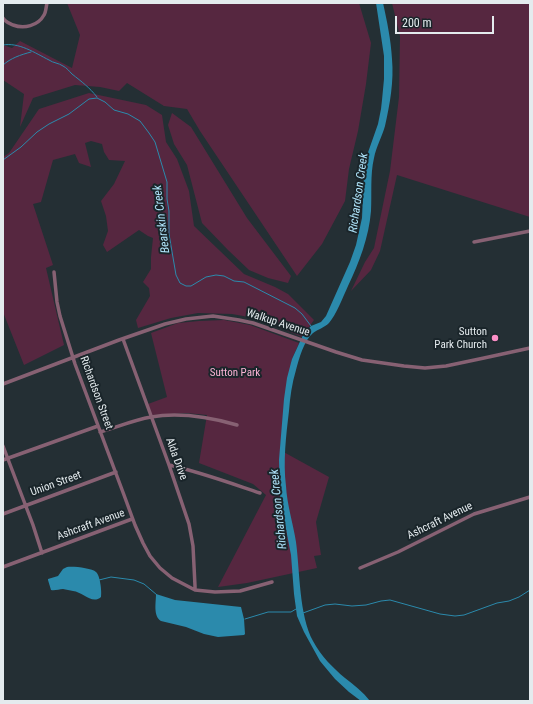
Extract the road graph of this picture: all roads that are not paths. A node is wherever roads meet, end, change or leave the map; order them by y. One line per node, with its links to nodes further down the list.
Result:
1 (47, 3): 2 (street)
2 (3, 18)
3 (530, 231): 4 (street)
4 (474, 242)
5 (54, 272): 8 (street, Richardson Street)
6 (123, 339): 7 (street, Walkup Avenue); 8 (street, Walkup Avenue); 10 (street, Alda Drive)
7 (530, 348)
8 (73, 358): 9 (street, Walkup Avenue); 12 (street, Richardson Street)
9 (3, 384)
10 (151, 417): 11 (street); 13 (street); 17 (street, Alda Drive)
11 (237, 425)
12 (98, 426): 13 (street, Richardson Street); 15 (street)
13 (100, 432): 18 (street, Richardson Street)
14 (3, 446): 15 (street)
15 (8, 459): 16 (street); 21 (street)
16 (3, 460)
17 (169, 465): 19 (street); 28 (street, Alda Drive)
18 (116, 472): 21 (street, Union Street); 23 (street, Richardson Street)
19 (260, 493)
20 (530, 496): 26 (street, Ashcraft Avenue)
21 (25, 506): 22 (street, Union Street); 24 (street)
22 (3, 514)
23 (132, 519): 24 (street, Ashcraft Avenue); 28 (street, Ashcraft Avenue)
24 (42, 553): 25 (street, Ashcraft Avenue)
25 (3, 567)
26 (360, 568)
27 (272, 582): 28 (street, Ashcraft Avenue)
28 (195, 590)

